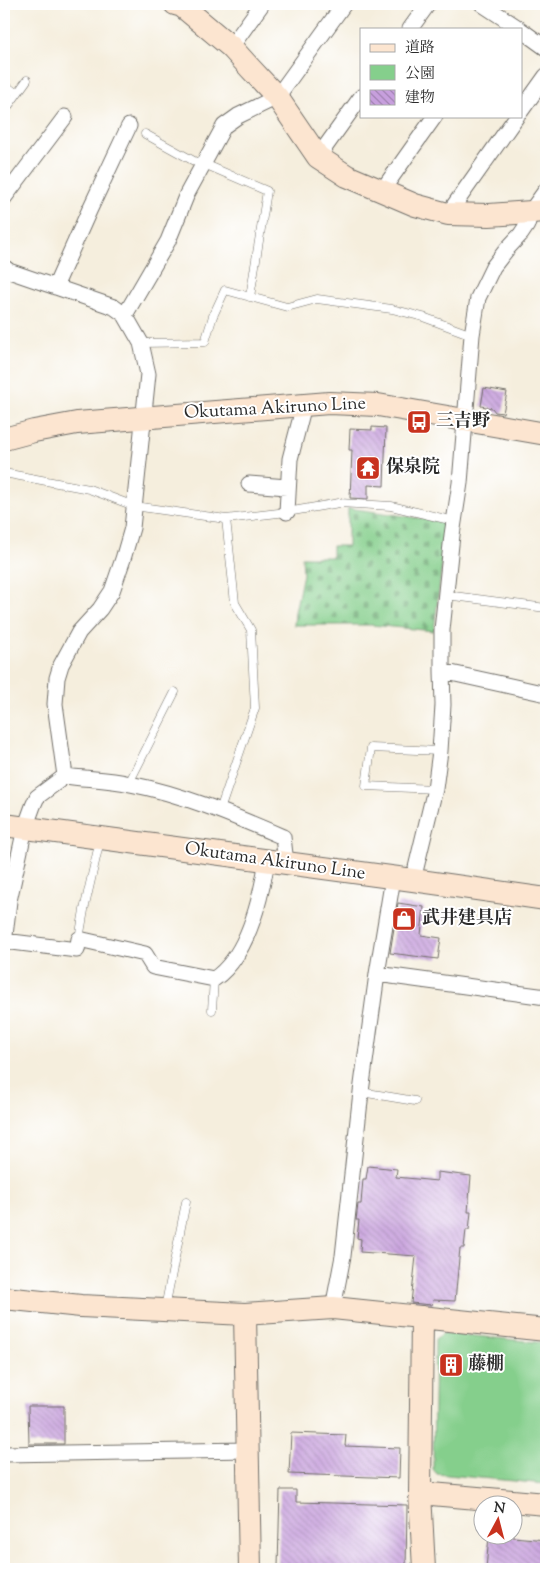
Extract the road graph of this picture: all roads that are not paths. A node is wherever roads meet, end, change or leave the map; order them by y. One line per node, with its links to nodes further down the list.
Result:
1 (262, 4): 10 (street)
2 (344, 4): 16 (street)
3 (428, 4): 7 (street)
4 (482, 4): 6 (street)
5 (180, 5): 10 (street)
6 (501, 24): 8 (street)
7 (411, 28)
8 (516, 28)
9 (522, 30): 11 (street)
10 (231, 47): 16 (street)
11 (546, 48)
12 (546, 76): 18 (street)
13 (27, 80): 15 (lane)
14 (4, 84): 15 (lane)
15 (17, 94): 19 (lane)
16 (277, 97): 25 (street); 26 (street)
17 (360, 98): 25 (street)
18 (522, 110)
19 (4, 112)
20 (65, 117): 29 (street)
21 (434, 118): 28 (street)
22 (516, 118): 31 (street)
23 (129, 126): 33 (street)
24 (145, 134): 26 (lane)
25 (318, 157): 28 (street)
26 (203, 166): 34 (lane); 35 (street)
27 (546, 190): 30 (street)
28 (381, 192): 31 (street)
29 (4, 198)
30 (539, 211): 31 (street); 36 (street)
31 (448, 214)
32 (4, 267): 33 (street)
33 (55, 287): 35 (street)
34 (250, 298): 36 (lane); 37 (lane)
35 (125, 315): 37 (street)
36 (472, 335): 40 (street)
37 (141, 343): 39 (street)
38 (304, 405): 39 (street, Okutama Akiruno Line); 40 (street, Okutama Akiruno Line); 45 (street)
39 (144, 416): 42 (street, Okutama Akiruno Line); 46 (street)
40 (465, 419): 41 (street, Okutama Akiruno Line); 49 (street)
41 (546, 434)
42 (4, 439)
43 (4, 473): 46 (lane)
44 (249, 484): 45 (street)
45 (287, 487): 47 (street)
46 (134, 506): 48 (lane); 56 (street)
47 (287, 512): 48 (lane); 49 (lane)
48 (226, 519): 59 (lane)
49 (454, 521): 50 (street)
50 (446, 595): 51 (lane); 52 (street)
51 (546, 608)
52 (442, 671): 54 (street); 55 (street)
53 (175, 692): 57 (lane)
54 (542, 693)
55 (440, 751): 58 (street); 58 (lane)
56 (65, 776): 57 (street); 60 (street)
57 (129, 784): 59 (street)
58 (435, 788): 63 (street)
59 (220, 810): 62 (street)
60 (15, 826): 61 (street, Okutama Akiruno Line); 66 (street)
61 (101, 838): 62 (street, Okutama Akiruno Line); 65 (lane)
62 (276, 861): 63 (street, Okutama Akiruno Line); 68 (street)
63 (403, 879): 64 (street, Okutama Akiruno Line); 67 (street)
64 (546, 899)
65 (79, 939): 66 (street); 68 (street)
66 (4, 942)
67 (377, 974): 69 (street); 71 (street)
68 (214, 979): 70 (lane)
69 (546, 997)
70 (212, 1010)
71 (361, 1092): 72 (lane); 75 (street)
72 (415, 1101)
73 (186, 1202): 76 (lane)
74 (4, 1298): 76 (street)
75 (333, 1308): 77 (street); 78 (street)
76 (165, 1310): 77 (street)
77 (245, 1314): 80 (street)
78 (422, 1317): 79 (street); 82 (street)
79 (546, 1330)
80 (248, 1450): 81 (street); 84 (street)
81 (4, 1454)
82 (420, 1492): 83 (street); 85 (street)
83 (546, 1504)
84 (250, 1569)
85 (424, 1569)

